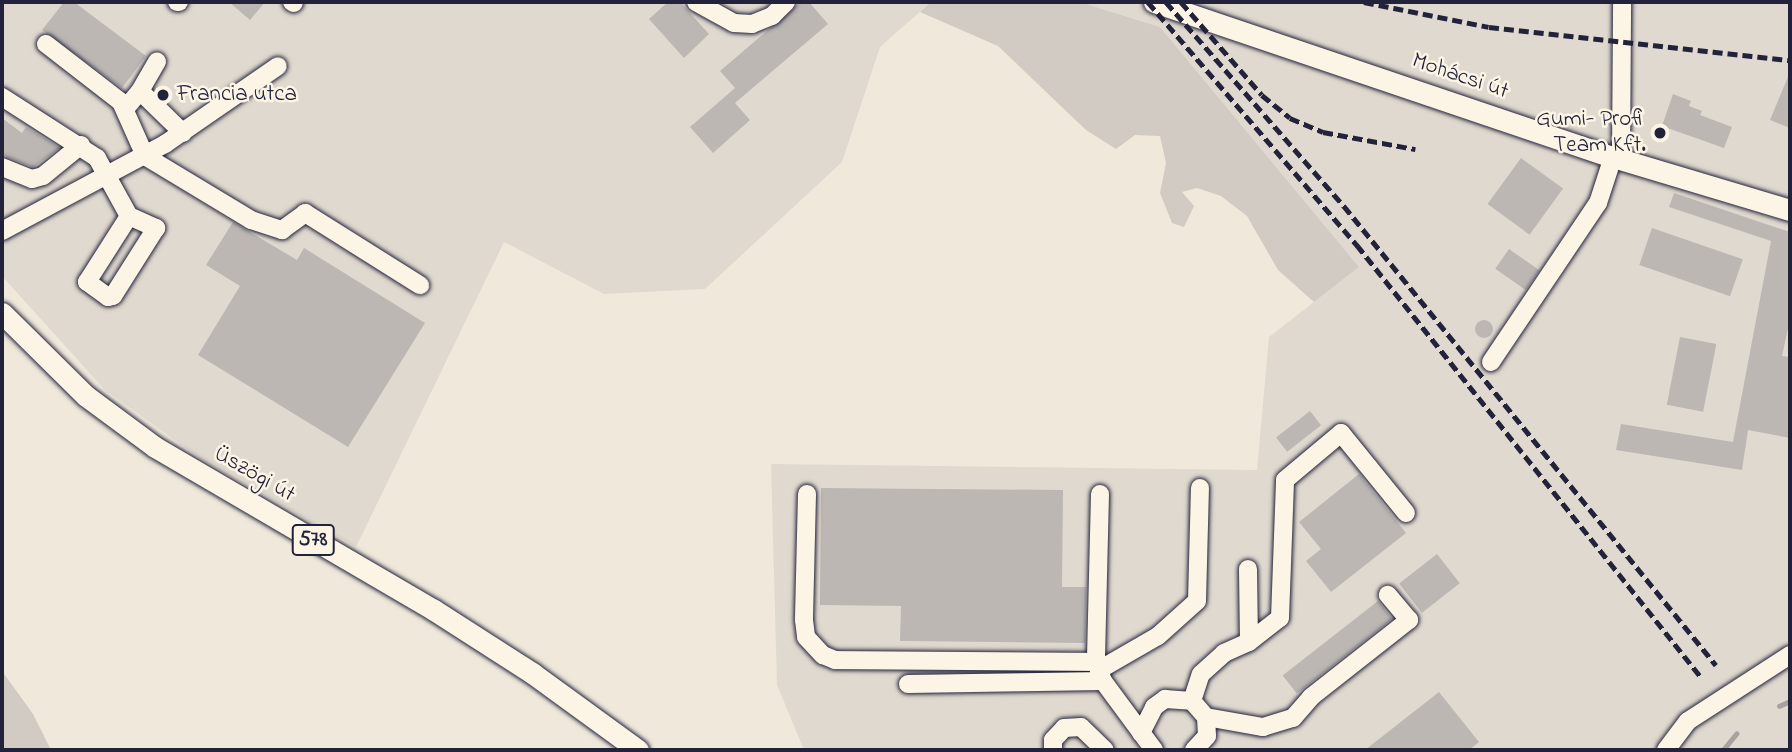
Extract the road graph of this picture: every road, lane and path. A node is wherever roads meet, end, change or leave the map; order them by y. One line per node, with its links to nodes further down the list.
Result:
1 (696, 2): 2 (street)
2 (786, 2)
3 (1154, 2): 14 (main road, Mohácsi út)
4 (1622, 2): 14 (street)
5 (47, 44): 10 (street)
6 (157, 61): 8 (street)
7 (278, 66): 11 (street)
8 (141, 91): 10 (street); 11 (street)
9 (2, 97): 12 (street)
10 (125, 109): 13 (street)
11 (183, 133): 13 (street)
12 (81, 145): 15 (street); 16 (street)
13 (145, 156): 16 (street); 20 (street)
14 (1617, 158): 17 (main road, Mohácsi út); 22 (street)
15 (2, 167)
16 (110, 175): 18 (street); 19 (street)
17 (1790, 210)
18 (129, 216): 18 (street)
19 (2, 231)
20 (420, 285)
21 (2, 313): 36 (main road, Üszögi út / 578)
22 (1491, 362)
23 (1200, 488): 31 (street)
24 (807, 494): 31 (street)
25 (1100, 494): 31 (street)
26 (1406, 513): 29 (street)
27 (1248, 569): 29 (street)
28 (1388, 595): 34 (street)
29 (1249, 642): 33 (street)
30 (1790, 655): 41 (street)
31 (1099, 671): 32 (street); 35 (street)
32 (908, 684)
33 (1192, 701): 34 (street); 35 (street)
34 (1206, 717): 40 (street)
35 (1141, 733): 39 (street)
36 (638, 750)
37 (1053, 750): 38 (street)
38 (1105, 750)
39 (1154, 750)
40 (1194, 750)
41 (1666, 750)

